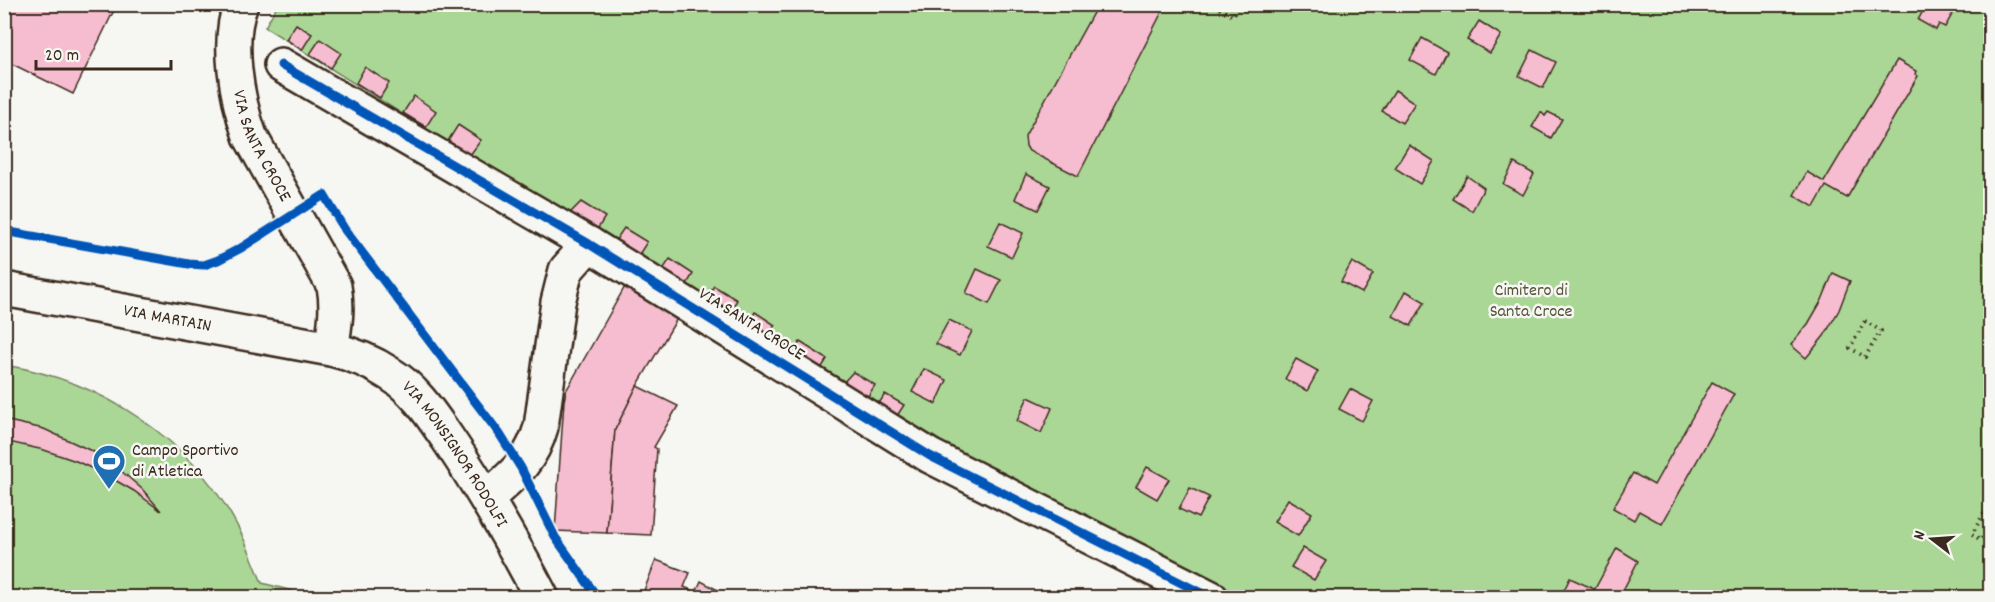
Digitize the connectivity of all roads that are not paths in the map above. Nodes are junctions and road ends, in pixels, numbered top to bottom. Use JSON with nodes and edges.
{"nodes":[{"id":1,"x":241,"y":4,"type":"edge"},
{"id":2,"x":281,"y":65,"type":"dead end"},
{"id":3,"x":589,"y":243,"type":"junction"},
{"id":4,"x":4,"y":289,"type":"edge"},
{"id":5,"x":331,"y":349,"type":"junction"},
{"id":6,"x":487,"y":498,"type":"junction"},
{"id":7,"x":542,"y":597,"type":"edge"},
{"id":8,"x":1211,"y":597,"type":"edge"}],
"edges":[{"from":1,"to":5,"type":"street","name":"VIA SANTA CROCE"},
{"from":2,"to":3,"type":"street","name":"VIA SANTA CROCE"},
{"from":3,"to":6,"type":"street"},
{"from":3,"to":8,"type":"street","name":"VIA SANTA CROCE"},
{"from":4,"to":5,"type":"street","name":"VIA MARTAIN"},
{"from":5,"to":6,"type":"street","name":"VIA MONSIGNOR RODOLFI"},
{"from":6,"to":7,"type":"street","name":"VIA MONSIGNOR RODOLFI"}]}
